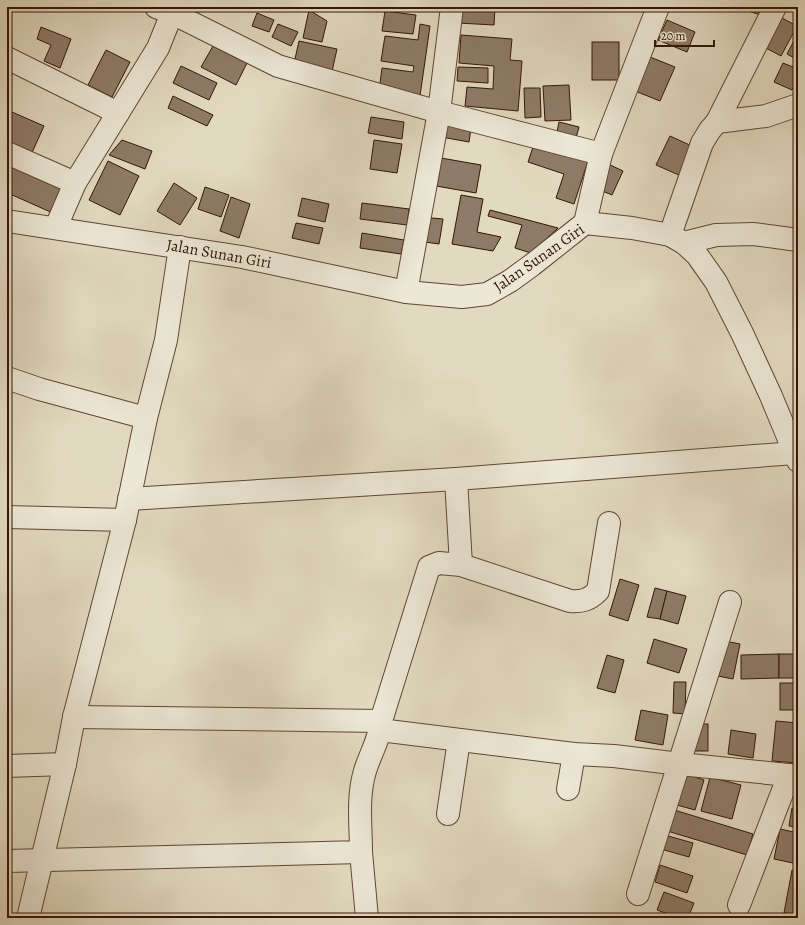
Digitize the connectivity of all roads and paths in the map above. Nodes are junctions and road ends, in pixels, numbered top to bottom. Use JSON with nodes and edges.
{"nodes":[{"id":1,"x":452,"y":7,"type":"edge"},
{"id":2,"x":658,"y":7,"type":"edge"},
{"id":3,"x":775,"y":7,"type":"edge"},
{"id":4,"x":168,"y":9,"type":"edge"},
{"id":5,"x":7,"y":58,"type":"edge"},
{"id":6,"x":798,"y":105,"type":"edge"},
{"id":7,"x":439,"y":112,"type":"junction"},
{"id":8,"x":118,"y":113,"type":"junction"},
{"id":9,"x":717,"y":122,"type":"junction"},
{"id":10,"x":7,"y":153,"type":"edge"},
{"id":11,"x":601,"y":154,"type":"junction"},
{"id":12,"x":75,"y":183,"type":"junction"},
{"id":13,"x":7,"y":220,"type":"edge"},
{"id":14,"x":585,"y":223,"type":"junction"},
{"id":15,"x":56,"y":227,"type":"junction"},
{"id":16,"x":677,"y":238,"type":"junction"},
{"id":17,"x":798,"y":240,"type":"edge"},
{"id":18,"x":180,"y":247,"type":"junction"},
{"id":19,"x":406,"y":292,"type":"junction"},
{"id":20,"x":7,"y":378,"type":"edge"},
{"id":21,"x":146,"y":418,"type":"junction"},
{"id":22,"x":797,"y":457,"type":"edge"},
{"id":23,"x":456,"y":479,"type":"junction"},
{"id":24,"x":129,"y":499,"type":"junction"},
{"id":25,"x":7,"y":517,"type":"edge"},
{"id":26,"x":125,"y":520,"type":"junction"},
{"id":27,"x":610,"y":523,"type":"dead end"},
{"id":28,"x":461,"y":565,"type":"junction"},
{"id":29,"x":730,"y":602,"type":"dead end"},
{"id":30,"x":74,"y":717,"type":"junction"},
{"id":31,"x":381,"y":725,"type":"junction"},
{"id":32,"x":459,"y":740,"type":"junction"},
{"id":33,"x":574,"y":754,"type":"junction"},
{"id":34,"x":65,"y":764,"type":"junction"},
{"id":35,"x":680,"y":764,"type":"junction"},
{"id":36,"x":7,"y":766,"type":"edge"},
{"id":37,"x":794,"y":776,"type":"edge"},
{"id":38,"x":568,"y":789,"type":"dead end"},
{"id":39,"x":448,"y":814,"type":"dead end"},
{"id":40,"x":361,"y":852,"type":"junction"},
{"id":41,"x":42,"y":860,"type":"junction"},
{"id":42,"x":7,"y":861,"type":"edge"},
{"id":43,"x":638,"y":894,"type":"dead end"},
{"id":44,"x":739,"y":905,"type":"dead end"},
{"id":45,"x":28,"y":918,"type":"edge"},
{"id":46,"x":367,"y":918,"type":"edge"}],
"edges":[{"from":1,"to":7,"type":"street"},
{"from":2,"to":11,"type":"street"},
{"from":3,"to":9,"type":"street"},
{"from":4,"to":7,"type":"street"},
{"from":4,"to":8,"type":"street"},
{"from":5,"to":8,"type":"street"},
{"from":6,"to":9,"type":"street"},
{"from":7,"to":11,"type":"street"},
{"from":7,"to":19,"type":"street"},
{"from":8,"to":12,"type":"street"},
{"from":9,"to":16,"type":"street"},
{"from":10,"to":12,"type":"street"},
{"from":11,"to":14,"type":"street"},
{"from":12,"to":15,"type":"street"},
{"from":13,"to":15,"type":"street","name":"Jalan Sunan Giri"},
{"from":14,"to":16,"type":"street","name":"Jalan Sunan Giri"},
{"from":14,"to":19,"type":"street","name":"Jalan Sunan Giri"},
{"from":15,"to":18,"type":"street","name":"Jalan Sunan Giri"},
{"from":16,"to":17,"type":"street"},
{"from":16,"to":22,"type":"street"},
{"from":18,"to":19,"type":"street","name":"Jalan Sunan Giri"},
{"from":18,"to":21,"type":"street"},
{"from":20,"to":21,"type":"street"},
{"from":21,"to":24,"type":"street"},
{"from":22,"to":23,"type":"street"},
{"from":23,"to":24,"type":"street"},
{"from":23,"to":28,"type":"street"},
{"from":24,"to":26,"type":"street"},
{"from":25,"to":26,"type":"street"},
{"from":26,"to":30,"type":"street"},
{"from":27,"to":28,"type":"street"},
{"from":28,"to":31,"type":"street"},
{"from":29,"to":35,"type":"street"},
{"from":30,"to":31,"type":"street"},
{"from":30,"to":34,"type":"street"},
{"from":31,"to":32,"type":"street"},
{"from":31,"to":40,"type":"street"},
{"from":32,"to":33,"type":"street"},
{"from":32,"to":39,"type":"street"},
{"from":33,"to":35,"type":"street"},
{"from":33,"to":38,"type":"street"},
{"from":34,"to":36,"type":"street"},
{"from":34,"to":41,"type":"street"},
{"from":35,"to":37,"type":"street"},
{"from":35,"to":43,"type":"street"},
{"from":37,"to":44,"type":"street"},
{"from":40,"to":41,"type":"street"},
{"from":40,"to":46,"type":"street"},
{"from":41,"to":42,"type":"street"},
{"from":41,"to":45,"type":"street"}]}
